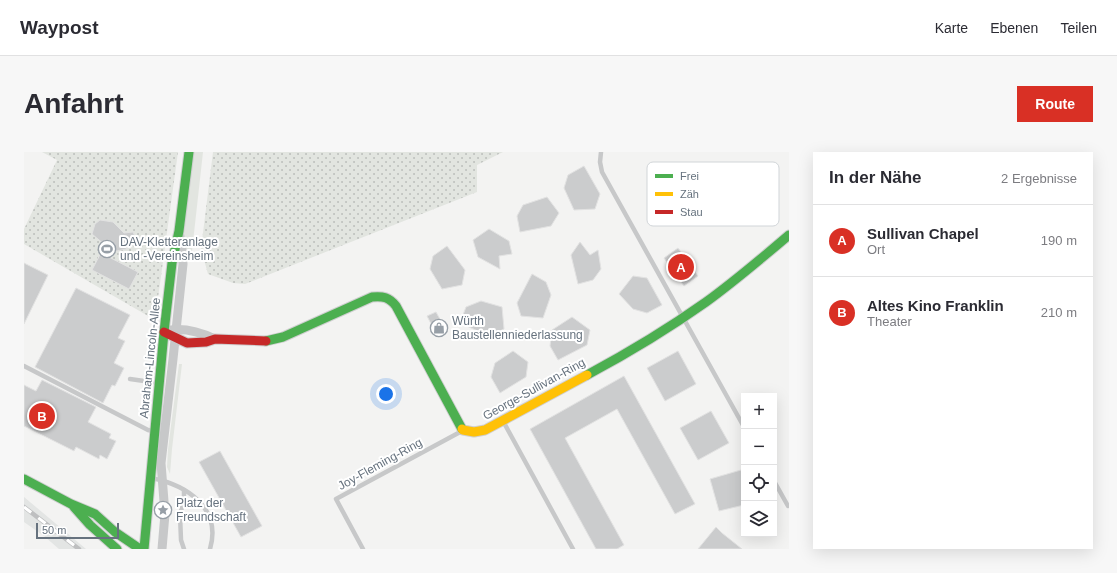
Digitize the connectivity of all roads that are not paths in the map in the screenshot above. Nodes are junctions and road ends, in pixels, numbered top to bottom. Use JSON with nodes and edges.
{"nodes":[{"id":1,"x":189,"y":152,"type":"edge"},
{"id":2,"x":601,"y":152,"type":"edge"},
{"id":3,"x":179,"y":232,"type":"junction"},
{"id":4,"x":789,"y":235,"type":"edge"},
{"id":5,"x":683,"y":317,"type":"junction"},
{"id":6,"x":164,"y":332,"type":"junction"},
{"id":7,"x":175,"y":334,"type":"junction"},
{"id":8,"x":24,"y":366,"type":"edge"},
{"id":9,"x":130,"y":379,"type":"dead end"},
{"id":10,"x":159,"y":383,"type":"junction"},
{"id":11,"x":170,"y":384,"type":"junction"},
{"id":12,"x":502,"y":420,"type":"junction"},
{"id":13,"x":741,"y":422,"type":"edge"},
{"id":14,"x":463,"y":430,"type":"junction"},
{"id":15,"x":155,"y":431,"type":"junction"},
{"id":16,"x":24,"y":478,"type":"edge"},
{"id":17,"x":151,"y":478,"type":"junction"},
{"id":18,"x":162,"y":480,"type":"junction"},
{"id":19,"x":777,"y":486,"type":"edge"},
{"id":20,"x":184,"y":490,"type":"junction"},
{"id":21,"x":71,"y":504,"type":"junction"},
{"id":22,"x":788,"y":506,"type":"dead end"},
{"id":23,"x":117,"y":549,"type":"edge"},
{"id":24,"x":140,"y":549,"type":"edge"},
{"id":25,"x":144,"y":549,"type":"edge"},
{"id":26,"x":162,"y":549,"type":"edge"},
{"id":27,"x":184,"y":549,"type":"edge"},
{"id":28,"x":210,"y":549,"type":"edge"},
{"id":29,"x":363,"y":549,"type":"edge"},
{"id":30,"x":573,"y":549,"type":"edge"}],
"edges":[{"from":1,"to":3,"type":"street","name":"Abraham-Lincoln-Allee"},
{"from":2,"to":5,"type":"lane"},
{"from":3,"to":6,"type":"street","name":"Abraham-Lincoln-Allee"},
{"from":3,"to":7,"type":"street","name":"Abraham-Lincoln-Allee"},
{"from":4,"to":5,"type":"street","name":"George-Sullivan-Ring"},
{"from":5,"to":12,"type":"street","name":"George-Sullivan-Ring"},
{"from":5,"to":13,"type":"lane"},
{"from":6,"to":7,"type":"street"},
{"from":6,"to":10,"type":"street","name":"Abraham-Lincoln-Allee"},
{"from":7,"to":11,"type":"street","name":"Abraham-Lincoln-Allee"},
{"from":7,"to":14,"type":"street"},
{"from":8,"to":15,"type":"lane"},
{"from":9,"to":10,"type":"lane"},
{"from":10,"to":11,"type":"lane"},
{"from":10,"to":15,"type":"street","name":"Abraham-Lincoln-Allee"},
{"from":11,"to":18,"type":"street","name":"Abraham-Lincoln-Allee"},
{"from":12,"to":14,"type":"street","name":"George-Sullivan-Ring"},
{"from":12,"to":30,"type":"lane"},
{"from":14,"to":29,"type":"lane","name":"Joy-Fleming-Ring"},
{"from":15,"to":17,"type":"street","name":"Abraham-Lincoln-Allee"},
{"from":16,"to":21,"type":"street"},
{"from":17,"to":18,"type":"lane"},
{"from":17,"to":25,"type":"street","name":"Abraham-Lincoln-Allee"},
{"from":18,"to":20,"type":"lane"},
{"from":18,"to":26,"type":"street","name":"Abraham-Lincoln-Allee"},
{"from":19,"to":22,"type":"lane"},
{"from":20,"to":27,"type":"lane"},
{"from":20,"to":28,"type":"lane"},
{"from":21,"to":23,"type":"street"},
{"from":21,"to":24,"type":"street"}]}
